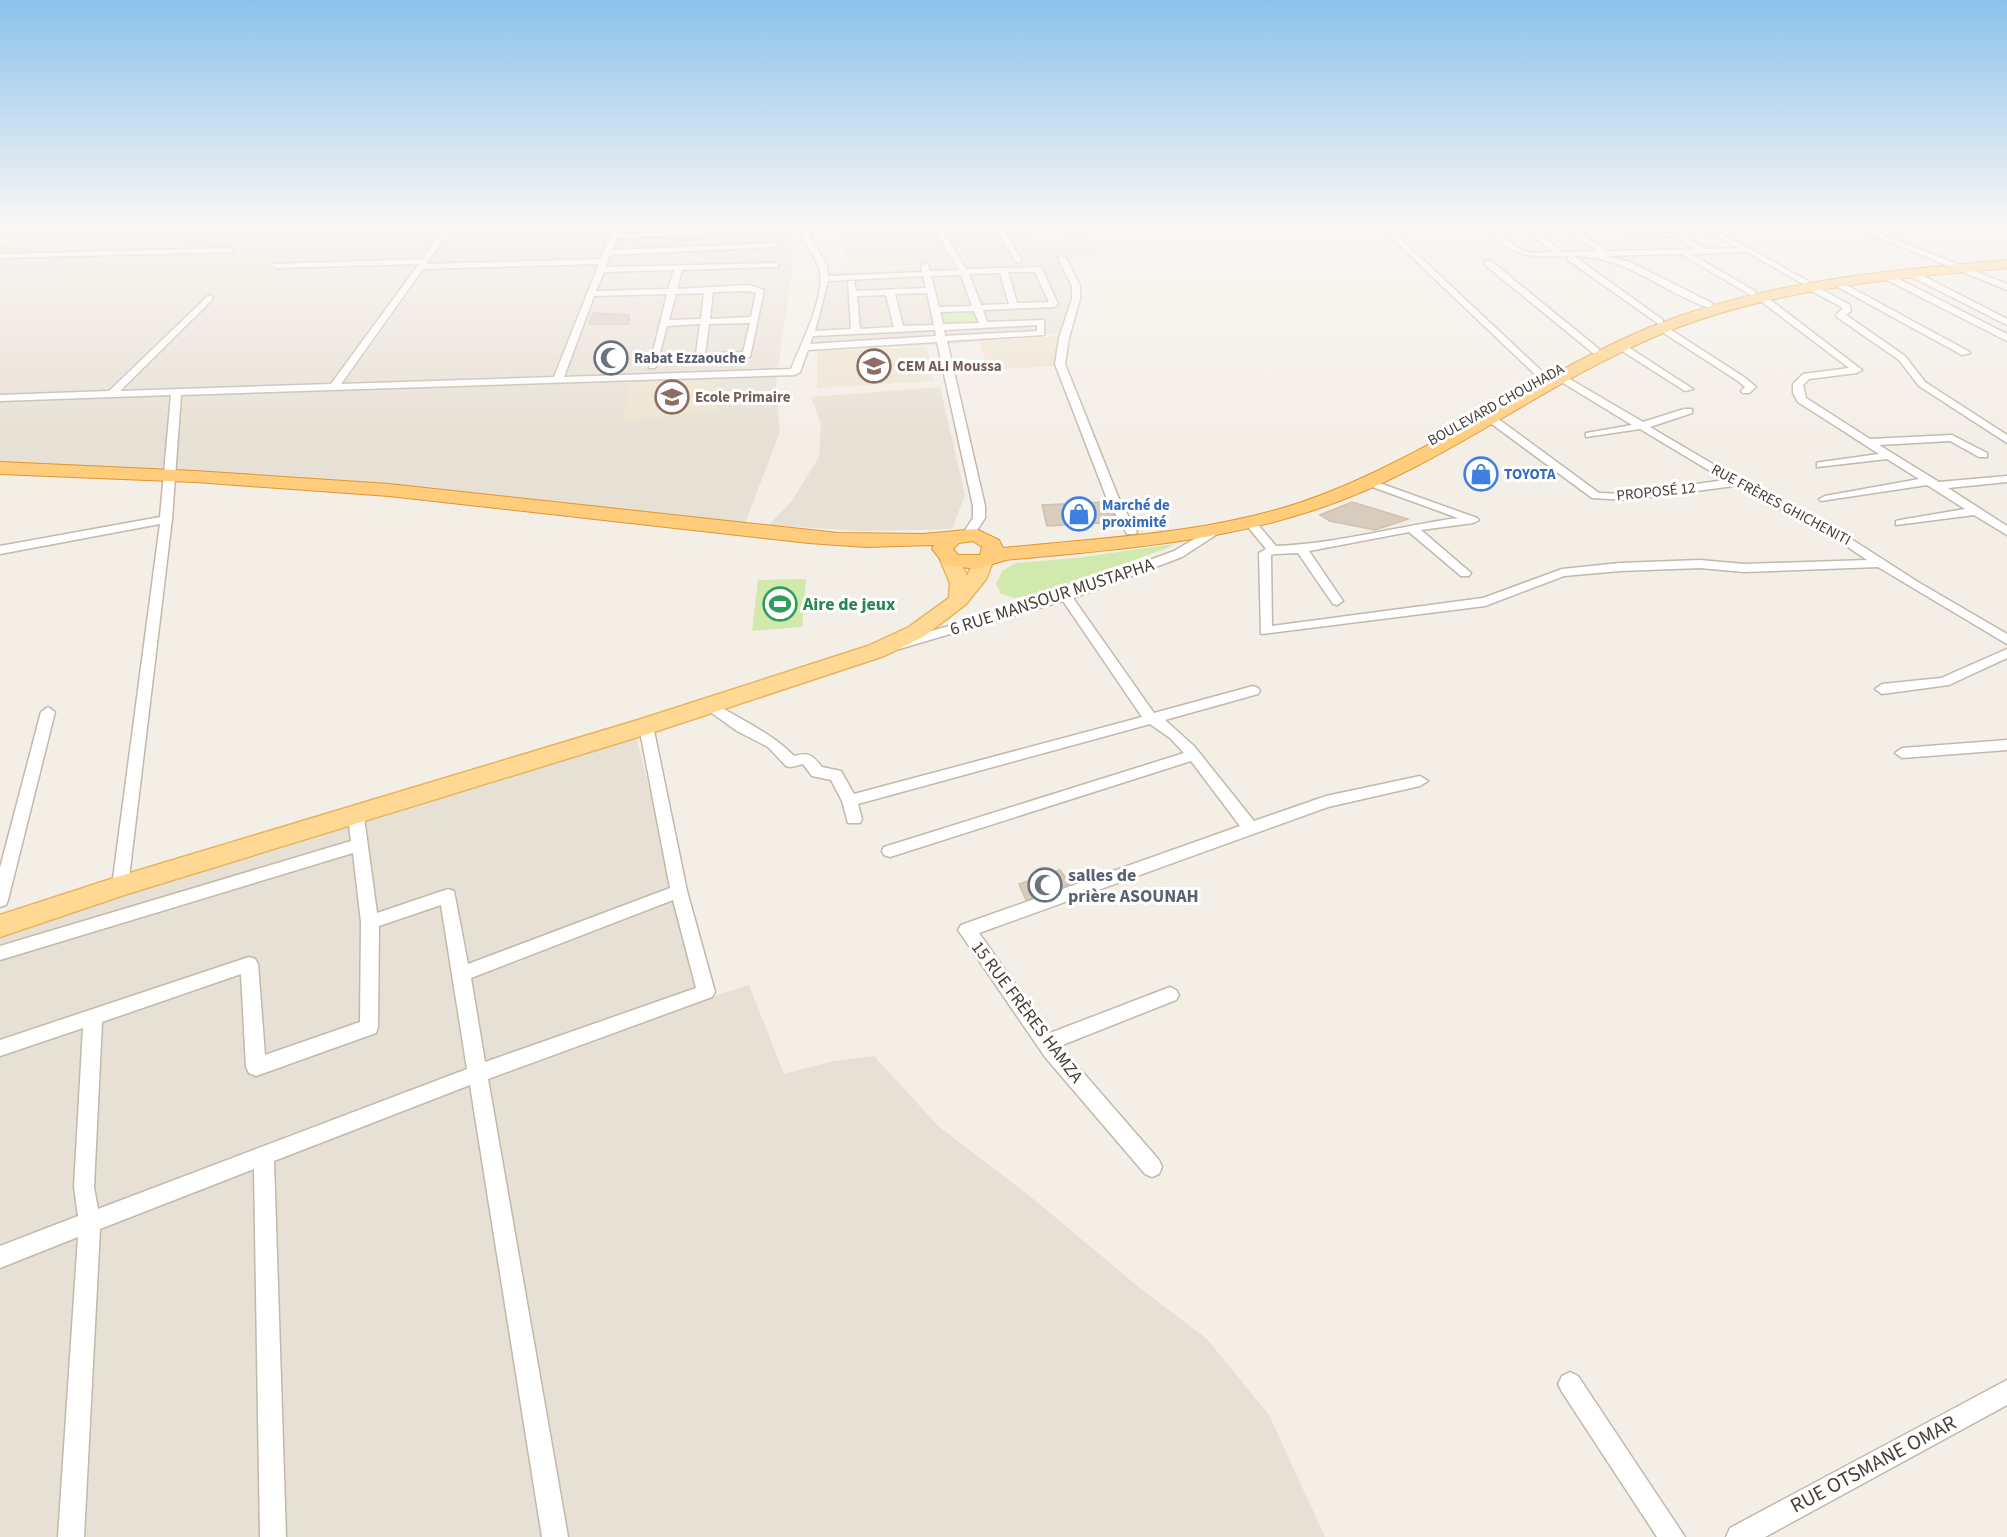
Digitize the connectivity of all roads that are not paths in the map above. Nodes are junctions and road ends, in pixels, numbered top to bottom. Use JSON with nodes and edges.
{"nodes":[{"id":1,"x":209,"y":298,"type":"dead end"},
{"id":2,"x":399,"y":298,"type":"edge"},
{"id":3,"x":590,"y":298,"type":"edge"},
{"id":4,"x":670,"y":298,"type":"edge"},
{"id":5,"x":708,"y":298,"type":"edge"},
{"id":6,"x":760,"y":298,"type":"edge"},
{"id":7,"x":818,"y":298,"type":"edge"},
{"id":8,"x":852,"y":298,"type":"edge"},
{"id":9,"x":891,"y":298,"type":"edge"},
{"id":10,"x":933,"y":298,"type":"edge"},
{"id":11,"x":973,"y":298,"type":"edge"},
{"id":12,"x":1011,"y":298,"type":"edge"},
{"id":13,"x":1051,"y":298,"type":"edge"},
{"id":14,"x":1075,"y":298,"type":"edge"},
{"id":15,"x":1464,"y":298,"type":"edge"},
{"id":16,"x":1531,"y":298,"type":"edge"},
{"id":17,"x":1624,"y":298,"type":"edge"},
{"id":18,"x":1695,"y":298,"type":"edge"},
{"id":19,"x":1743,"y":298,"type":"edge"},
{"id":20,"x":1748,"y":298,"type":"edge"},
{"id":21,"x":1760,"y":298,"type":"edge"},
{"id":22,"x":1832,"y":298,"type":"edge"},
{"id":23,"x":1864,"y":298,"type":"edge"},
{"id":24,"x":1928,"y":298,"type":"edge"},
{"id":25,"x":1959,"y":298,"type":"edge"},
{"id":26,"x":1075,"y":303,"type":"junction"},
{"id":27,"x":1054,"y":304,"type":"junction"},
{"id":28,"x":1709,"y":305,"type":"junction"},
{"id":29,"x":1014,"y":306,"type":"junction"},
{"id":30,"x":976,"y":308,"type":"junction"},
{"id":31,"x":936,"y":310,"type":"junction"},
{"id":32,"x":755,"y":320,"type":"junction"},
{"id":33,"x":706,"y":321,"type":"junction"},
{"id":34,"x":1055,"y":321,"type":"junction"},
{"id":35,"x":2007,"y":322,"type":"edge"},
{"id":36,"x":664,"y":323,"type":"junction"},
{"id":37,"x":984,"y":325,"type":"junction"},
{"id":38,"x":1661,"y":326,"type":"junction"},
{"id":39,"x":940,"y":327,"type":"junction"},
{"id":40,"x":899,"y":329,"type":"junction"},
{"id":41,"x":856,"y":332,"type":"junction"},
{"id":42,"x":808,"y":334,"type":"junction"},
{"id":43,"x":2007,"y":338,"type":"edge"},
{"id":44,"x":942,"y":340,"type":"junction"},
{"id":45,"x":804,"y":347,"type":"junction"},
{"id":46,"x":1622,"y":347,"type":"junction"},
{"id":47,"x":1596,"y":351,"type":"junction"},
{"id":48,"x":1965,"y":353,"type":"dead end"},
{"id":49,"x":700,"y":358,"type":"junction"},
{"id":50,"x":654,"y":359,"type":"junction"},
{"id":51,"x":1552,"y":376,"type":"junction"},
{"id":52,"x":649,"y":378,"type":"junction"},
{"id":53,"x":558,"y":381,"type":"junction"},
{"id":54,"x":335,"y":386,"type":"junction"},
{"id":55,"x":1688,"y":389,"type":"dead end"},
{"id":56,"x":176,"y":391,"type":"junction"},
{"id":57,"x":1746,"y":391,"type":"dead end"},
{"id":58,"x":113,"y":393,"type":"junction"},
{"id":59,"x":0,"y":398,"type":"edge"},
{"id":60,"x":1688,"y":411,"type":"dead end"},
{"id":61,"x":1492,"y":420,"type":"junction"},
{"id":62,"x":1642,"y":426,"type":"junction"},
{"id":63,"x":1590,"y":435,"type":"dead end"},
{"id":64,"x":2007,"y":440,"type":"edge"},
{"id":65,"x":1865,"y":442,"type":"junction"},
{"id":66,"x":1983,"y":455,"type":"dead end"},
{"id":67,"x":1888,"y":456,"type":"junction"},
{"id":68,"x":1821,"y":465,"type":"dead end"},
{"id":69,"x":0,"y":468,"type":"edge"},
{"id":70,"x":0,"y":477,"type":"edge"},
{"id":71,"x":2007,"y":478,"type":"edge"},
{"id":72,"x":168,"y":480,"type":"junction"},
{"id":73,"x":1736,"y":482,"type":"junction"},
{"id":74,"x":1371,"y":483,"type":"junction"},
{"id":75,"x":1933,"y":483,"type":"junction"},
{"id":76,"x":1825,"y":499,"type":"dead end"},
{"id":77,"x":1977,"y":511,"type":"junction"},
{"id":78,"x":166,"y":519,"type":"junction"},
{"id":79,"x":2007,"y":520,"type":"edge"},
{"id":80,"x":1250,"y":522,"type":"junction"},
{"id":81,"x":1993,"y":522,"type":"junction"},
{"id":82,"x":1900,"y":523,"type":"dead end"},
{"id":83,"x":1221,"y":527,"type":"junction"},
{"id":84,"x":1411,"y":528,"type":"junction"},
{"id":85,"x":2007,"y":531,"type":"edge"},
{"id":86,"x":1131,"y":532,"type":"junction"},
{"id":87,"x":968,"y":537,"type":"junction"},
{"id":88,"x":1301,"y":549,"type":"junction"},
{"id":89,"x":0,"y":550,"type":"edge"},
{"id":90,"x":1273,"y":550,"type":"junction"},
{"id":91,"x":948,"y":559,"type":"junction"},
{"id":92,"x":986,"y":559,"type":"junction"},
{"id":93,"x":1882,"y":562,"type":"junction"},
{"id":94,"x":1465,"y":573,"type":"dead end"},
{"id":95,"x":1066,"y":596,"type":"junction"},
{"id":96,"x":959,"y":600,"type":"junction"},
{"id":97,"x":1337,"y":601,"type":"dead end"},
{"id":98,"x":2007,"y":624,"type":"edge"},
{"id":99,"x":1987,"y":628,"type":"junction"},
{"id":100,"x":2007,"y":640,"type":"edge"},
{"id":101,"x":876,"y":651,"type":"junction"},
{"id":102,"x":2007,"y":653,"type":"edge"},
{"id":103,"x":1882,"y":688,"type":"dead end"},
{"id":104,"x":1253,"y":691,"type":"dead end"},
{"id":105,"x":709,"y":706,"type":"junction"},
{"id":106,"x":48,"y":712,"type":"dead end"},
{"id":107,"x":1150,"y":717,"type":"junction"},
{"id":108,"x":646,"y":726,"type":"junction"},
{"id":109,"x":2007,"y":745,"type":"edge"},
{"id":110,"x":1902,"y":753,"type":"dead end"},
{"id":111,"x":1193,"y":755,"type":"junction"},
{"id":112,"x":1420,"y":781,"type":"dead end"},
{"id":113,"x":850,"y":801,"type":"junction"},
{"id":114,"x":356,"y":817,"type":"junction"},
{"id":115,"x":854,"y":819,"type":"dead end"},
{"id":116,"x":1251,"y":828,"type":"junction"},
{"id":117,"x":359,"y":844,"type":"junction"},
{"id":118,"x":890,"y":851,"type":"dead end"},
{"id":119,"x":120,"y":886,"type":"junction"},
{"id":120,"x":679,"y":891,"type":"junction"},
{"id":121,"x":0,"y":900,"type":"edge"},
{"id":122,"x":370,"y":922,"type":"junction"},
{"id":123,"x":0,"y":926,"type":"edge"},
{"id":124,"x":0,"y":954,"type":"edge"},
{"id":125,"x":461,"y":974,"type":"junction"},
{"id":126,"x":1170,"y":994,"type":"dead end"},
{"id":127,"x":93,"y":1017,"type":"junction"},
{"id":128,"x":1046,"y":1043,"type":"junction"},
{"id":129,"x":0,"y":1048,"type":"edge"},
{"id":130,"x":477,"y":1074,"type":"junction"},
{"id":131,"x":264,"y":1156,"type":"junction"},
{"id":132,"x":1152,"y":1167,"type":"dead end"},
{"id":133,"x":90,"y":1222,"type":"junction"},
{"id":134,"x":0,"y":1257,"type":"edge"},
{"id":135,"x":1570,"y":1384,"type":"dead end"},
{"id":136,"x":2007,"y":1392,"type":"edge"},
{"id":137,"x":71,"y":1537,"type":"edge"},
{"id":138,"x":273,"y":1537,"type":"edge"},
{"id":139,"x":555,"y":1537,"type":"edge"},
{"id":140,"x":1672,"y":1537,"type":"edge"},
{"id":141,"x":1739,"y":1537,"type":"edge"}],
"edges":[{"from":1,"to":58,"type":"street"},
{"from":2,"to":54,"type":"street"},
{"from":3,"to":53,"type":"street"},
{"from":4,"to":36,"type":"street"},
{"from":5,"to":33,"type":"street"},
{"from":6,"to":32,"type":"street"},
{"from":7,"to":42,"type":"street"},
{"from":8,"to":41,"type":"street"},
{"from":9,"to":40,"type":"street"},
{"from":10,"to":31,"type":"street"},
{"from":11,"to":30,"type":"street"},
{"from":12,"to":29,"type":"street"},
{"from":13,"to":27,"type":"street"},
{"from":14,"to":26,"type":"street"},
{"from":15,"to":51,"type":"street","name":"RUE FRÈRES GHICHENITI"},
{"from":16,"to":47,"type":"street"},
{"from":17,"to":38,"type":"street"},
{"from":18,"to":28,"type":"street"},
{"from":19,"to":28,"type":"highway","name":"BOULEVARD CHOUHADA"},
{"from":20,"to":38,"type":"highway"},
{"from":21,"to":65,"type":"street"},
{"from":22,"to":64,"type":"street"},
{"from":23,"to":48,"type":"street"},
{"from":24,"to":43,"type":"street"},
{"from":25,"to":35,"type":"street"},
{"from":26,"to":27,"type":"street"},
{"from":26,"to":34,"type":"street"},
{"from":27,"to":29,"type":"street"},
{"from":28,"to":38,"type":"highway","name":"BOULEVARD CHOUHADA"},
{"from":29,"to":30,"type":"street"},
{"from":30,"to":31,"type":"street"},
{"from":30,"to":37,"type":"street"},
{"from":31,"to":39,"type":"street"},
{"from":32,"to":33,"type":"street"},
{"from":32,"to":49,"type":"street"},
{"from":33,"to":36,"type":"street"},
{"from":33,"to":49,"type":"street"},
{"from":34,"to":37,"type":"street"},
{"from":34,"to":44,"type":"street"},
{"from":34,"to":86,"type":"street"},
{"from":36,"to":50,"type":"street"},
{"from":37,"to":39,"type":"street"},
{"from":38,"to":46,"type":"highway"},
{"from":38,"to":47,"type":"highway","name":"BOULEVARD CHOUHADA"},
{"from":38,"to":57,"type":"street"},
{"from":39,"to":40,"type":"street"},
{"from":39,"to":44,"type":"street"},
{"from":40,"to":41,"type":"street"},
{"from":41,"to":42,"type":"street"},
{"from":42,"to":45,"type":"street"},
{"from":44,"to":45,"type":"street"},
{"from":44,"to":87,"type":"street"},
{"from":45,"to":52,"type":"street"},
{"from":46,"to":51,"type":"highway"},
{"from":46,"to":55,"type":"street"},
{"from":47,"to":51,"type":"highway","name":"BOULEVARD CHOUHADA"},
{"from":49,"to":50,"type":"street"},
{"from":50,"to":52,"type":"street"},
{"from":51,"to":61,"type":"highway"},
{"from":51,"to":62,"type":"street","name":"RUE FRÈRES GHICHENITI"},
{"from":51,"to":86,"type":"highway","name":"BOULEVARD CHOUHADA"},
{"from":52,"to":53,"type":"street"},
{"from":53,"to":54,"type":"street"},
{"from":54,"to":56,"type":"street"},
{"from":56,"to":58,"type":"street"},
{"from":56,"to":72,"type":"street"},
{"from":58,"to":59,"type":"street"},
{"from":60,"to":62,"type":"street"},
{"from":61,"to":73,"type":"street","name":"PROPOSÉ 12"},
{"from":61,"to":74,"type":"highway"},
{"from":62,"to":63,"type":"street"},
{"from":62,"to":73,"type":"street","name":"RUE FRÈRES GHICHENITI"},
{"from":65,"to":66,"type":"street"},
{"from":65,"to":67,"type":"street"},
{"from":67,"to":68,"type":"street"},
{"from":67,"to":75,"type":"street"},
{"from":69,"to":72,"type":"highway"},
{"from":70,"to":72,"type":"highway"},
{"from":71,"to":75,"type":"street"},
{"from":72,"to":78,"type":"street"},
{"from":72,"to":87,"type":"highway","name":"BOULEVARD CHOUHADA"},
{"from":72,"to":91,"type":"highway"},
{"from":73,"to":93,"type":"street","name":"RUE FRÈRES GHICHENITI"},
{"from":74,"to":80,"type":"highway"},
{"from":74,"to":84,"type":"street"},
{"from":75,"to":76,"type":"street"},
{"from":75,"to":77,"type":"street"},
{"from":77,"to":81,"type":"street"},
{"from":77,"to":82,"type":"street"},
{"from":78,"to":89,"type":"street"},
{"from":78,"to":119,"type":"street"},
{"from":79,"to":81,"type":"street"},
{"from":80,"to":83,"type":"highway"},
{"from":80,"to":90,"type":"street"},
{"from":81,"to":85,"type":"street"},
{"from":83,"to":92,"type":"highway"},
{"from":83,"to":95,"type":"street","name":"6 RUE MANSOUR MUSTAPHA"},
{"from":84,"to":88,"type":"street"},
{"from":84,"to":94,"type":"street"},
{"from":86,"to":87,"type":"highway","name":"BOULEVARD CHOUHADA"},
{"from":87,"to":91,"type":"highway"},
{"from":87,"to":92,"type":"highway"},
{"from":88,"to":90,"type":"street"},
{"from":88,"to":97,"type":"street"},
{"from":90,"to":93,"type":"street"},
{"from":91,"to":92,"type":"highway"},
{"from":91,"to":96,"type":"main road"},
{"from":92,"to":96,"type":"main road"},
{"from":93,"to":99,"type":"street","name":"RUE FRÈRES GHICHENITI"},
{"from":95,"to":101,"type":"street","name":"6 RUE MANSOUR MUSTAPHA"},
{"from":95,"to":107,"type":"street"},
{"from":96,"to":101,"type":"main road"},
{"from":98,"to":99,"type":"street"},
{"from":99,"to":100,"type":"street","name":"RUE FRÈRES GHICHENITI"},
{"from":101,"to":105,"type":"main road"},
{"from":102,"to":103,"type":"street"},
{"from":104,"to":107,"type":"street"},
{"from":105,"to":108,"type":"main road"},
{"from":105,"to":113,"type":"street"},
{"from":106,"to":121,"type":"street"},
{"from":107,"to":111,"type":"street"},
{"from":107,"to":113,"type":"street"},
{"from":108,"to":114,"type":"main road"},
{"from":108,"to":120,"type":"street"},
{"from":109,"to":110,"type":"street"},
{"from":111,"to":116,"type":"street"},
{"from":111,"to":118,"type":"street"},
{"from":112,"to":116,"type":"street"},
{"from":113,"to":115,"type":"street"},
{"from":114,"to":117,"type":"street"},
{"from":114,"to":119,"type":"main road"},
{"from":116,"to":128,"type":"street","name":"15 RUE FRÈRES HAMZA"},
{"from":117,"to":122,"type":"street"},
{"from":117,"to":124,"type":"street"},
{"from":119,"to":123,"type":"main road"},
{"from":120,"to":125,"type":"street"},
{"from":120,"to":130,"type":"street"},
{"from":122,"to":125,"type":"street"},
{"from":122,"to":127,"type":"street"},
{"from":125,"to":130,"type":"street"},
{"from":126,"to":128,"type":"street"},
{"from":127,"to":129,"type":"street"},
{"from":127,"to":133,"type":"street"},
{"from":128,"to":132,"type":"street","name":"15 RUE FRÈRES HAMZA"},
{"from":130,"to":131,"type":"street"},
{"from":130,"to":139,"type":"street"},
{"from":131,"to":133,"type":"street"},
{"from":131,"to":138,"type":"street"},
{"from":133,"to":134,"type":"street"},
{"from":133,"to":137,"type":"street"},
{"from":135,"to":140,"type":"street"},
{"from":136,"to":141,"type":"street","name":"RUE OTSMANE OMAR"}]}
